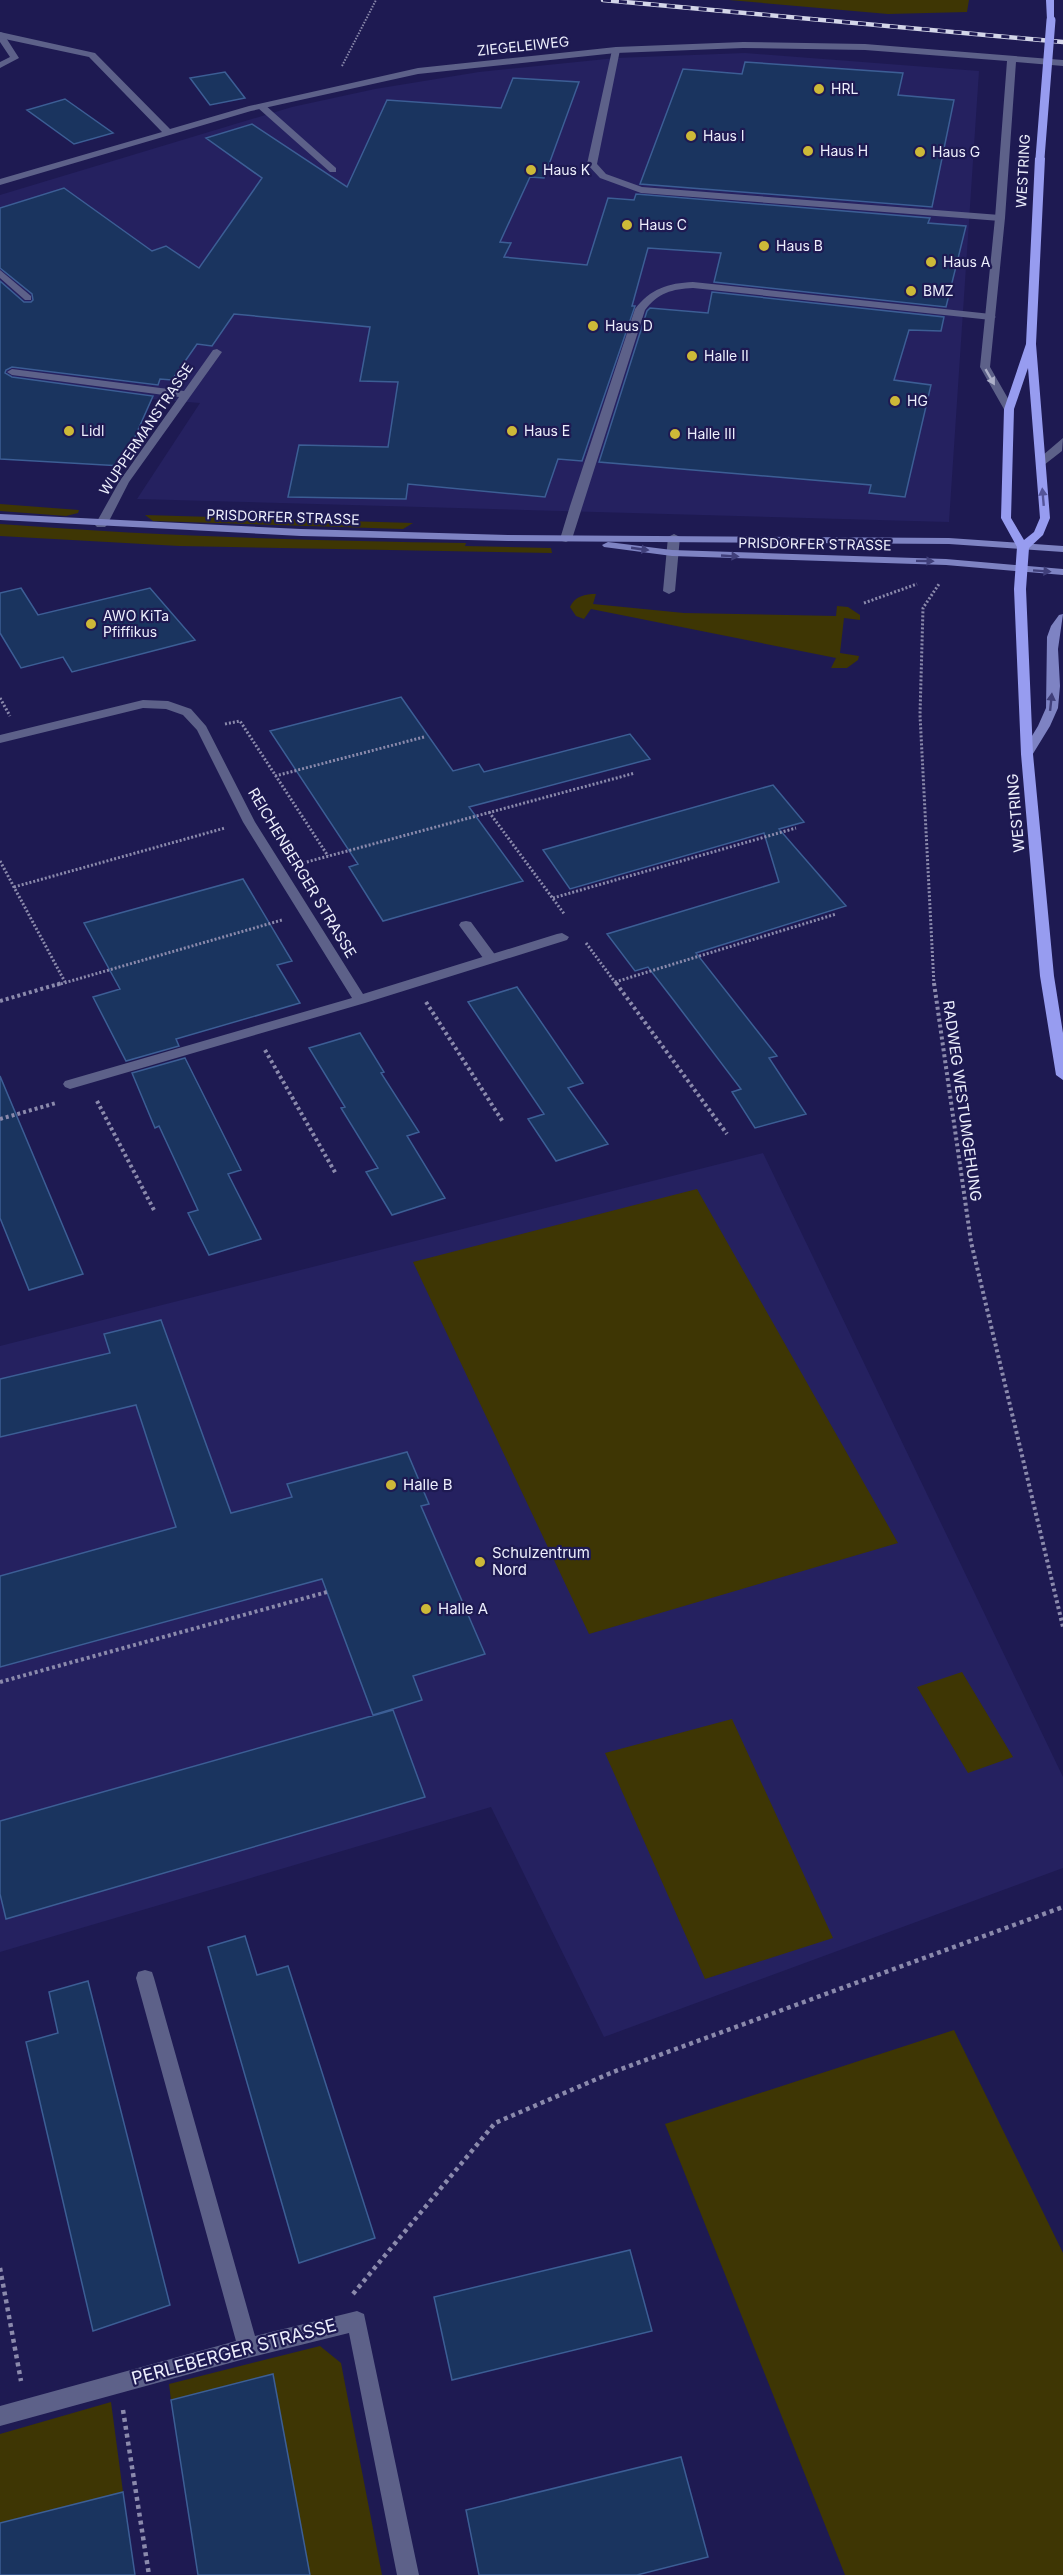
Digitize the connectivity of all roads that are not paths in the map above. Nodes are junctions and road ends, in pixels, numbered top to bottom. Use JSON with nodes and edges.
{"nodes":[{"id":1,"x":1050,"y":0,"type":"edge"},
{"id":2,"x":0,"y":35,"type":"edge"},
{"id":3,"x":616,"y":50,"type":"junction"},
{"id":4,"x":1012,"y":58,"type":"junction"},
{"id":5,"x":1063,"y":63,"type":"edge"},
{"id":6,"x":0,"y":65,"type":"edge"},
{"id":7,"x":261,"y":106,"type":"junction"},
{"id":8,"x":167,"y":132,"type":"junction"},
{"id":9,"x":333,"y":170,"type":"dead end"},
{"id":10,"x":0,"y":182,"type":"edge"},
{"id":11,"x":1000,"y":218,"type":"junction"},
{"id":12,"x":0,"y":273,"type":"edge"},
{"id":13,"x":28,"y":298,"type":"dead end"},
{"id":14,"x":991,"y":317,"type":"junction"},
{"id":15,"x":1031,"y":344,"type":"junction"},
{"id":16,"x":217,"y":352,"type":"dead end"},
{"id":17,"x":12,"y":372,"type":"dead end"},
{"id":18,"x":186,"y":395,"type":"junction"},
{"id":19,"x":1010,"y":409,"type":"junction"},
{"id":20,"x":1063,"y":441,"type":"edge"},
{"id":21,"x":1040,"y":463,"type":"junction"},
{"id":22,"x":0,"y":517,"type":"edge"},
{"id":23,"x":101,"y":525,"type":"junction"},
{"id":24,"x":674,"y":537,"type":"junction"},
{"id":25,"x":566,"y":539,"type":"junction"},
{"id":26,"x":1023,"y":547,"type":"junction"},
{"id":27,"x":1063,"y":549,"type":"edge"},
{"id":28,"x":672,"y":553,"type":"junction"},
{"id":29,"x":1021,"y":569,"type":"junction"},
{"id":30,"x":1063,"y":572,"type":"edge"},
{"id":31,"x":669,"y":591,"type":"dead end"},
{"id":32,"x":1063,"y":617,"type":"edge"},
{"id":33,"x":0,"y":739,"type":"edge"},
{"id":34,"x":1027,"y":754,"type":"junction"},
{"id":35,"x":466,"y":925,"type":"dead end"},
{"id":36,"x":562,"y":937,"type":"dead end"},
{"id":37,"x":491,"y":959,"type":"junction"},
{"id":38,"x":360,"y":1000,"type":"junction"},
{"id":39,"x":1063,"y":1075,"type":"edge"},
{"id":40,"x":70,"y":1084,"type":"road end"},
{"id":41,"x":145,"y":1978,"type":"dead end"},
{"id":42,"x":248,"y":2348,"type":"junction"},
{"id":43,"x":0,"y":2416,"type":"edge"},
{"id":44,"x":408,"y":2575,"type":"edge"}],
"edges":[{"from":1,"to":15,"type":"main road","name":"WESTRING","bridge":true},
{"from":2,"to":6,"type":"street"},
{"from":2,"to":8,"type":"street"},
{"from":3,"to":4,"type":"street","name":"ZIEGELEIWEG"},
{"from":3,"to":7,"type":"street","name":"ZIEGELEIWEG"},
{"from":3,"to":11,"type":"street"},
{"from":4,"to":5,"type":"street","name":"ZIEGELEIWEG"},
{"from":4,"to":11,"type":"street"},
{"from":7,"to":8,"type":"street","name":"ZIEGELEIWEG"},
{"from":7,"to":9,"type":"street"},
{"from":8,"to":10,"type":"street","name":"ZIEGELEIWEG"},
{"from":11,"to":14,"type":"street"},
{"from":12,"to":13,"type":"street"},
{"from":14,"to":19,"type":"street","one_way":true},
{"from":14,"to":25,"type":"street"},
{"from":15,"to":19,"type":"main road","name":"WESTRING"},
{"from":15,"to":21,"type":"main road","name":"WESTRING"},
{"from":16,"to":18,"type":"street","name":"WUPPERMANSTRASSE"},
{"from":17,"to":18,"type":"street"},
{"from":18,"to":23,"type":"street","name":"WUPPERMANSTRASSE"},
{"from":19,"to":26,"type":"main road","name":"WESTRING"},
{"from":20,"to":21,"type":"street"},
{"from":26,"to":21,"type":"main road","name":"WESTRING","one_way":true},
{"from":22,"to":23,"type":"main road","name":"PRISDORFER STRASSE"},
{"from":23,"to":25,"type":"main road","name":"PRISDORFER STRASSE"},
{"from":24,"to":25,"type":"main road","name":"PRISDORFER STRASSE"},
{"from":24,"to":26,"type":"main road","name":"PRISDORFER STRASSE"},
{"from":24,"to":28,"type":"street"},
{"from":25,"to":28,"type":"main road","name":"PRISDORFER STRASSE","one_way":true},
{"from":26,"to":27,"type":"main road","name":"PRISDORFER STRASSE"},
{"from":26,"to":29,"type":"main road","name":"WESTRING"},
{"from":28,"to":29,"type":"main road","name":"PRISDORFER STRASSE","one_way":true},
{"from":28,"to":31,"type":"street"},
{"from":29,"to":30,"type":"main road","name":"PRISDORFER STRASSE","one_way":true},
{"from":29,"to":34,"type":"main road","name":"WESTRING"},
{"from":34,"to":32,"type":"main road","one_way":true},
{"from":33,"to":38,"type":"street","name":"REICHENBERGER STRASSE"},
{"from":34,"to":39,"type":"main road","name":"WESTRING"},
{"from":35,"to":37,"type":"street"},
{"from":36,"to":37,"type":"street"},
{"from":37,"to":38,"type":"street"},
{"from":38,"to":40,"type":"street"},
{"from":41,"to":42,"type":"street"},
{"from":42,"to":43,"type":"street","name":"PERLEBERGER STRASSE"},
{"from":42,"to":44,"type":"street","name":"PERLEBERGER STRASSE"}]}
